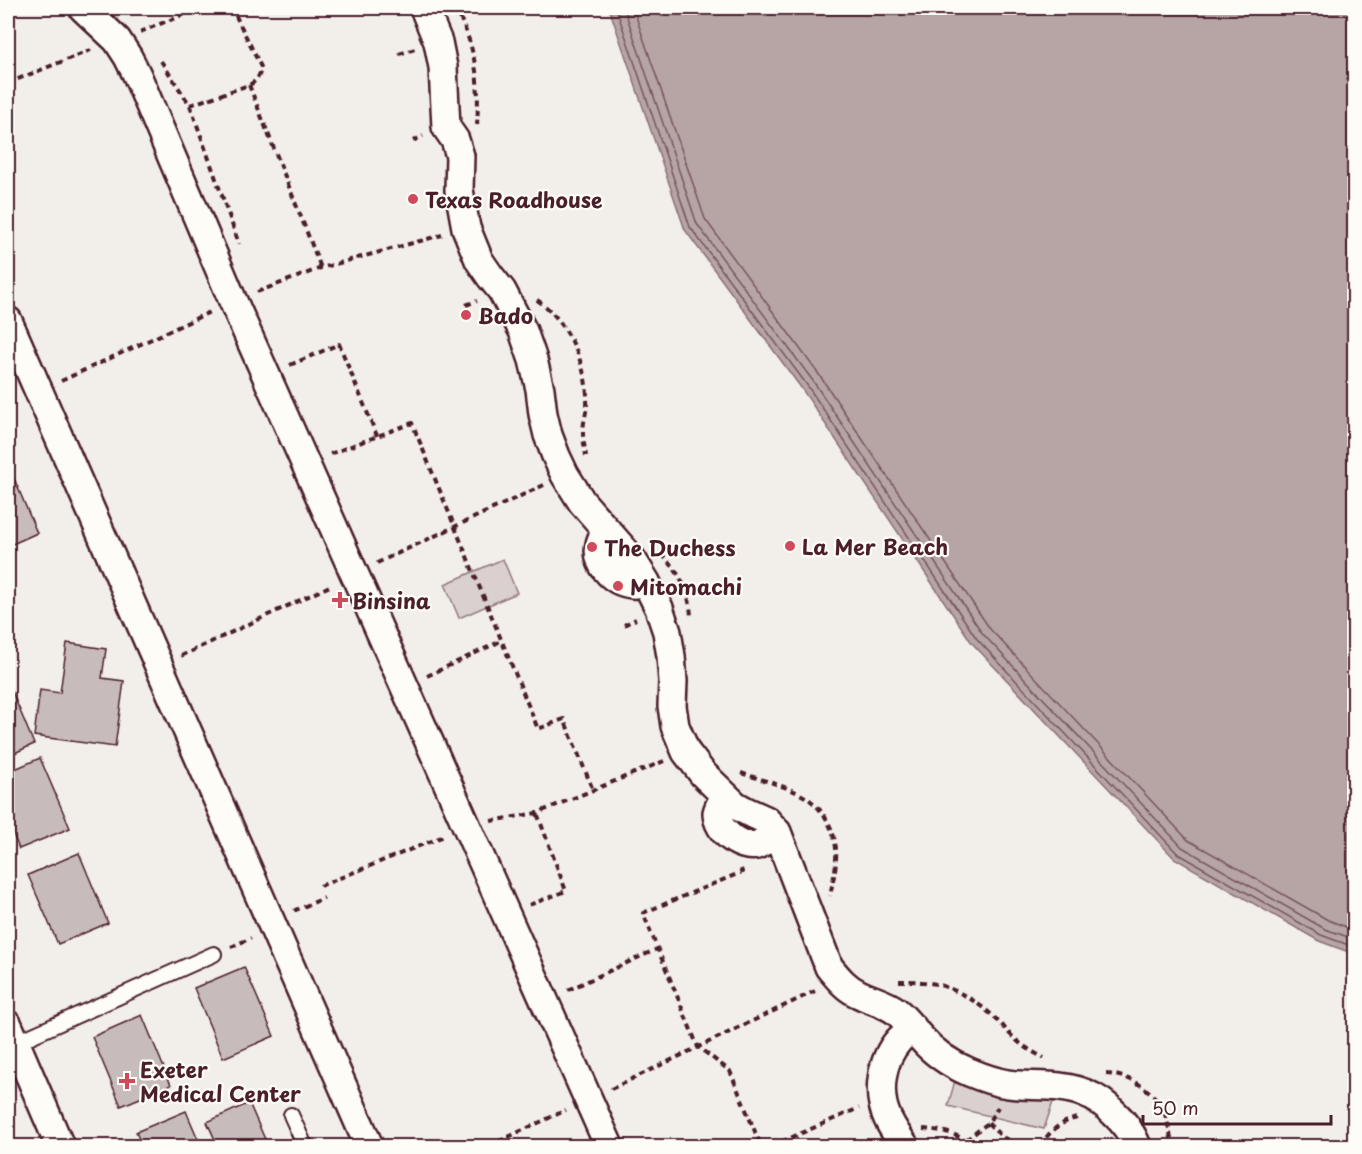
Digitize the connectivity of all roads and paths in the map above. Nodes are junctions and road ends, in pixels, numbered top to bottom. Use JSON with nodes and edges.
{"nodes":[{"id":1,"x":83,"y":8,"type":"edge"},
{"id":2,"x":232,"y":8,"type":"edge"},
{"id":3,"x":424,"y":8,"type":"edge"},
{"id":4,"x":455,"y":8,"type":"edge"},
{"id":5,"x":138,"y":32,"type":"dead end"},
{"id":6,"x":144,"y":40,"type":"dead end"},
{"id":7,"x":156,"y":55,"type":"dead end"},
{"id":8,"x":249,"y":84,"type":"junction"},
{"id":9,"x":190,"y":105,"type":"junction"},
{"id":10,"x":477,"y":132,"type":"dead end"},
{"id":11,"x":241,"y":248,"type":"dead end"},
{"id":12,"x":321,"y":268,"type":"dead end"},
{"id":13,"x":533,"y":297,"type":"dead end"},
{"id":14,"x":8,"y":321,"type":"edge"},
{"id":15,"x":266,"y":375,"type":"junction"},
{"id":16,"x":377,"y":436,"type":"junction"},
{"id":17,"x":306,"y":464,"type":"junction"},
{"id":18,"x":587,"y":464,"type":"dead end"},
{"id":19,"x":655,"y":550,"type":"dead end"},
{"id":20,"x":691,"y":626,"type":"dead end"},
{"id":21,"x":501,"y":641,"type":"junction"},
{"id":22,"x":427,"y":676,"type":"dead end"},
{"id":23,"x":686,"y":752,"type":"junction"},
{"id":24,"x":737,"y":771,"type":"dead end"},
{"id":25,"x":593,"y":790,"type":"junction"},
{"id":26,"x":724,"y":796,"type":"junction"},
{"id":27,"x":537,"y":813,"type":"junction"},
{"id":28,"x":467,"y":826,"type":"junction"},
{"id":29,"x":777,"y":832,"type":"junction"},
{"id":30,"x":727,"y":836,"type":"junction"},
{"id":31,"x":320,"y":886,"type":"dead end"},
{"id":32,"x":828,"y":903,"type":"dead end"},
{"id":33,"x":506,"y":913,"type":"junction"},
{"id":34,"x":260,"y":934,"type":"dead end"},
{"id":35,"x":657,"y":949,"type":"junction"},
{"id":36,"x":214,"y":954,"type":"joint"},
{"id":37,"x":839,"y":980,"type":"junction"},
{"id":38,"x":896,"y":981,"type":"dead end"},
{"id":39,"x":545,"y":1001,"type":"junction"},
{"id":40,"x":913,"y":1028,"type":"junction"},
{"id":41,"x":11,"y":1034,"type":"edge"},
{"id":42,"x":698,"y":1047,"type":"junction"},
{"id":43,"x":1049,"y":1061,"type":"dead end"},
{"id":44,"x":1100,"y":1073,"type":"dead end"},
{"id":45,"x":1007,"y":1084,"type":"junction"},
{"id":46,"x":882,"y":1098,"type":"junction"},
{"id":47,"x":589,"y":1099,"type":"junction"},
{"id":48,"x":291,"y":1115,"type":"dead end"},
{"id":49,"x":1082,"y":1118,"type":"dead end"},
{"id":50,"x":988,"y":1123,"type":"junction"},
{"id":51,"x":901,"y":1140,"type":"edge"},
{"id":52,"x":966,"y":1140,"type":"junction"},
{"id":53,"x":60,"y":1146,"type":"edge"},
{"id":54,"x":305,"y":1146,"type":"edge"},
{"id":55,"x":369,"y":1146,"type":"edge"},
{"id":56,"x":489,"y":1146,"type":"edge"},
{"id":57,"x":609,"y":1146,"type":"edge"},
{"id":58,"x":761,"y":1146,"type":"edge"},
{"id":59,"x":772,"y":1146,"type":"edge"},
{"id":60,"x":971,"y":1146,"type":"edge"},
{"id":61,"x":1021,"y":1146,"type":"edge"},
{"id":62,"x":1040,"y":1146,"type":"edge"},
{"id":63,"x":1137,"y":1146,"type":"edge"},
{"id":64,"x":1174,"y":1146,"type":"edge"}],
"edges":[{"from":1,"to":15,"type":"street"},
{"from":2,"to":8,"type":"path"},
{"from":3,"to":23,"type":"street"},
{"from":4,"to":10,"type":"path"},
{"from":5,"to":6,"type":"path"},
{"from":7,"to":9,"type":"path"},
{"from":8,"to":9,"type":"path"},
{"from":8,"to":12,"type":"path"},
{"from":9,"to":11,"type":"path"},
{"from":13,"to":18,"type":"path"},
{"from":14,"to":55,"type":"street"},
{"from":15,"to":16,"type":"path"},
{"from":15,"to":17,"type":"street"},
{"from":16,"to":17,"type":"path"},
{"from":16,"to":21,"type":"path"},
{"from":17,"to":28,"type":"street"},
{"from":19,"to":20,"type":"path"},
{"from":21,"to":22,"type":"path"},
{"from":21,"to":25,"type":"path"},
{"from":23,"to":25,"type":"path"},
{"from":23,"to":26,"type":"street"},
{"from":24,"to":32,"type":"path"},
{"from":25,"to":27,"type":"path"},
{"from":26,"to":29,"type":"street"},
{"from":26,"to":30,"type":"street"},
{"from":27,"to":28,"type":"path"},
{"from":27,"to":33,"type":"path"},
{"from":28,"to":31,"type":"path"},
{"from":28,"to":33,"type":"street"},
{"from":29,"to":30,"type":"street"},
{"from":29,"to":37,"type":"street"},
{"from":30,"to":35,"type":"path"},
{"from":33,"to":39,"type":"street"},
{"from":34,"to":36,"type":"path"},
{"from":35,"to":39,"type":"path"},
{"from":35,"to":42,"type":"path"},
{"from":36,"to":41,"type":"lane"},
{"from":37,"to":40,"type":"street"},
{"from":37,"to":42,"type":"path"},
{"from":38,"to":43,"type":"path"},
{"from":39,"to":47,"type":"street"},
{"from":40,"to":45,"type":"street"},
{"from":40,"to":46,"type":"street"},
{"from":41,"to":53,"type":"street"},
{"from":42,"to":47,"type":"path"},
{"from":42,"to":58,"type":"path"},
{"from":44,"to":64,"type":"path"},
{"from":45,"to":50,"type":"path"},
{"from":45,"to":63,"type":"street"},
{"from":46,"to":51,"type":"street"},
{"from":46,"to":59,"type":"path"},
{"from":47,"to":56,"type":"path"},
{"from":47,"to":57,"type":"street"},
{"from":48,"to":54,"type":"lane"},
{"from":49,"to":62,"type":"path"},
{"from":50,"to":52,"type":"path"},
{"from":50,"to":61,"type":"path"},
{"from":51,"to":52,"type":"path"},
{"from":52,"to":60,"type":"path"}]}
